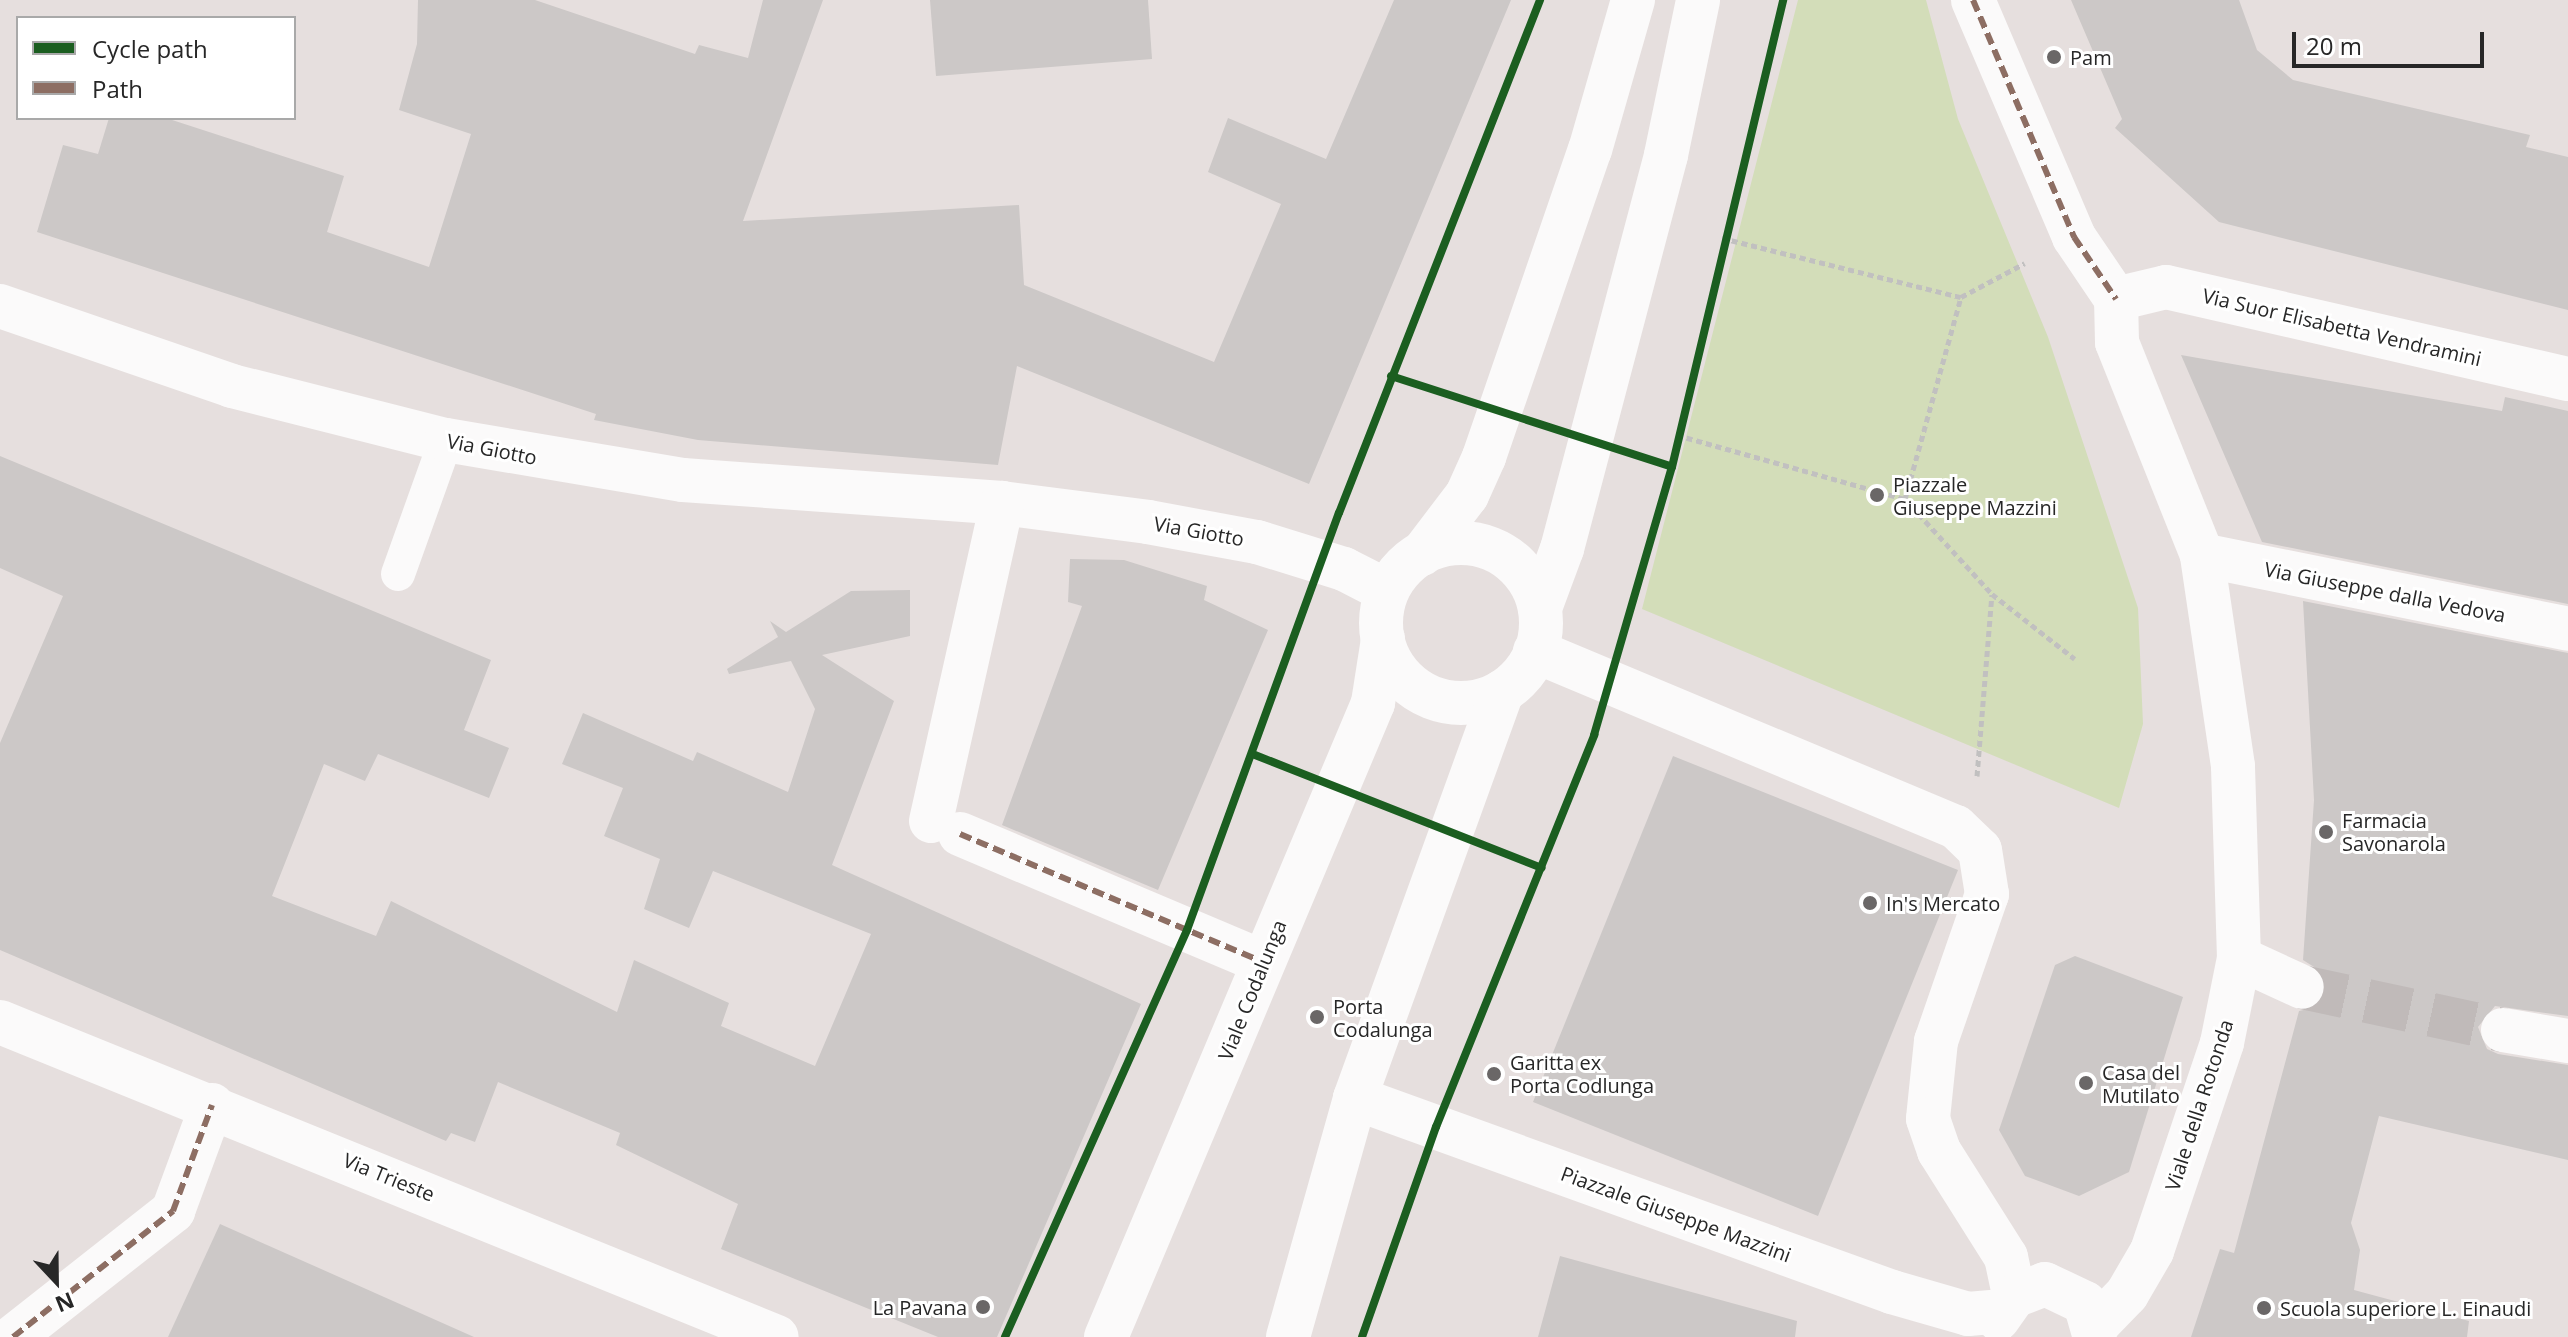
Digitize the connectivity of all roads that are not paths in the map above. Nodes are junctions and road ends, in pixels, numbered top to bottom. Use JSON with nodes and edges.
{"nodes":[{"id":1,"x":1633,"y":0,"type":"edge"},
{"id":2,"x":1698,"y":0,"type":"edge"},
{"id":3,"x":1973,"y":0,"type":"edge"},
{"id":4,"x":2116,"y":299,"type":"junction"},
{"id":5,"x":0,"y":306,"type":"edge"},
{"id":6,"x":2568,"y":379,"type":"edge"},
{"id":7,"x":446,"y":440,"type":"junction"},
{"id":8,"x":1002,"y":503,"type":"junction"},
{"id":9,"x":1422,"y":554,"type":"junction"},
{"id":10,"x":2202,"y":555,"type":"junction"},
{"id":11,"x":398,"y":574,"type":"dead end"},
{"id":12,"x":1387,"y":591,"type":"junction"},
{"id":13,"x":1540,"y":608,"type":"junction"},
{"id":14,"x":2568,"y":629,"type":"edge"},
{"id":15,"x":1383,"y":639,"type":"junction"},
{"id":16,"x":1535,"y":651,"type":"junction"},
{"id":17,"x":1502,"y":692,"type":"junction"},
{"id":18,"x":2239,"y":958,"type":"junction"},
{"id":19,"x":1263,"y":962,"type":"junction"},
{"id":20,"x":2302,"y":987,"type":"tunnel mouth"},
{"id":21,"x":0,"y":1022,"type":"edge"},
{"id":22,"x":2503,"y":1030,"type":"tunnel mouth"},
{"id":23,"x":2568,"y":1041,"type":"edge"},
{"id":24,"x":1355,"y":1098,"type":"junction"},
{"id":25,"x":212,"y":1105,"type":"junction"},
{"id":26,"x":2152,"y":1251,"type":"junction"},
{"id":27,"x":2062,"y":1288,"type":"junction"},
{"id":28,"x":2003,"y":1315,"type":"edge"},
{"id":29,"x":2095,"y":1332,"type":"edge"},
{"id":30,"x":13,"y":1337,"type":"edge"},
{"id":31,"x":777,"y":1337,"type":"edge"},
{"id":32,"x":1106,"y":1337,"type":"edge"},
{"id":33,"x":1288,"y":1337,"type":"edge"}],
"edges":[{"from":1,"to":9,"type":"street"},
{"from":2,"to":13,"type":"street"},
{"from":3,"to":4,"type":"street"},
{"from":4,"to":6,"type":"street","name":"Via Suor Elisabetta Vendramini"},
{"from":4,"to":10,"type":"street"},
{"from":5,"to":7,"type":"street","name":"Via Giotto"},
{"from":7,"to":8,"type":"street","name":"Via Giotto"},
{"from":7,"to":11,"type":"lane"},
{"from":8,"to":12,"type":"street","name":"Via Giotto"},
{"from":8,"to":19,"type":"street"},
{"from":9,"to":12,"type":"street"},
{"from":9,"to":13,"type":"street"},
{"from":10,"to":14,"type":"street","name":"Via Giuseppe dalla Vedova"},
{"from":10,"to":18,"type":"street"},
{"from":12,"to":15,"type":"street"},
{"from":13,"to":16,"type":"street"},
{"from":15,"to":17,"type":"street"},
{"from":15,"to":19,"type":"street","name":"Viale Codalunga"},
{"from":16,"to":17,"type":"street"},
{"from":16,"to":28,"type":"street"},
{"from":17,"to":24,"type":"street"},
{"from":18,"to":20,"type":"street"},
{"from":18,"to":26,"type":"street","name":"Viale della Rotonda"},
{"from":19,"to":32,"type":"street","name":"Viale Codalunga"},
{"from":21,"to":25,"type":"street","name":"Via Trieste"},
{"from":22,"to":23,"type":"street"},
{"from":24,"to":28,"type":"street","name":"Piazzale Giuseppe Mazzini"},
{"from":24,"to":33,"type":"street"},
{"from":25,"to":30,"type":"street"},
{"from":25,"to":31,"type":"street","name":"Via Trieste"},
{"from":26,"to":27,"type":"street"},
{"from":26,"to":29,"type":"street","name":"Viale della Rotonda"},
{"from":27,"to":28,"type":"street"},
{"from":27,"to":29,"type":"street","name":"Viale della Rotonda"}]}
